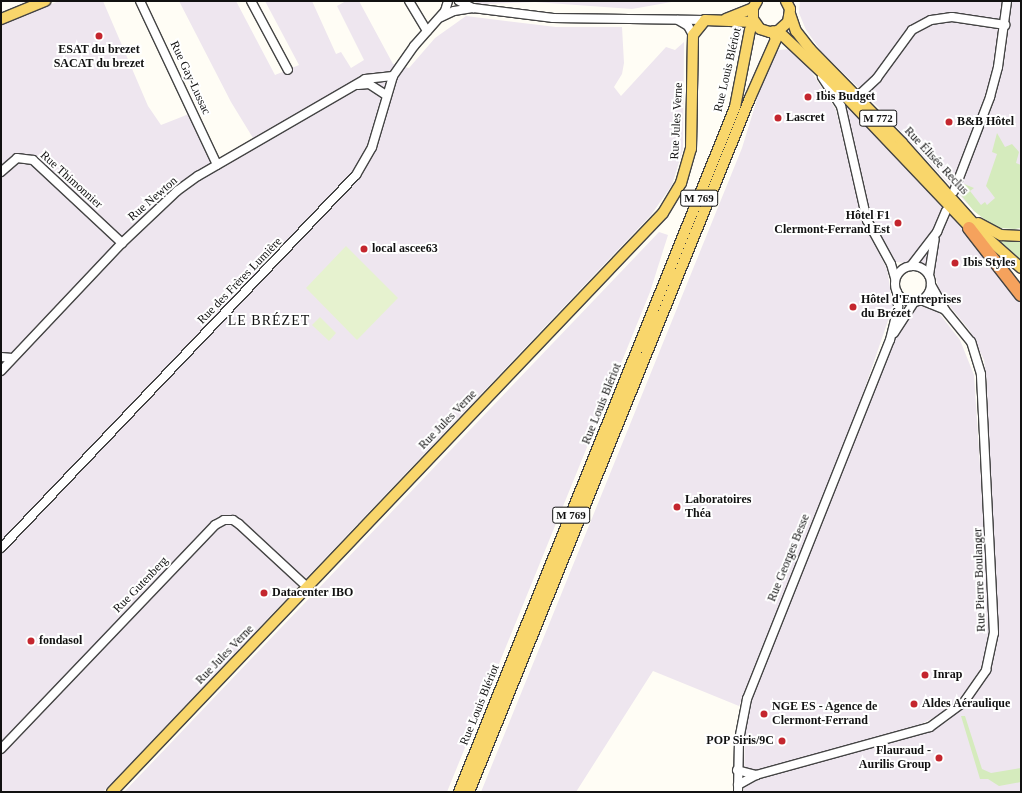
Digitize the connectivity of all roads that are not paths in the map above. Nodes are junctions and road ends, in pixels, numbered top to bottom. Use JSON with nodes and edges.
{"nodes":[{"id":1,"x":45,"y":1,"type":"edge"},
{"id":2,"x":140,"y":1,"type":"edge"},
{"id":3,"x":251,"y":1,"type":"edge"},
{"id":4,"x":409,"y":1,"type":"edge"},
{"id":5,"x":448,"y":1,"type":"edge"},
{"id":6,"x":459,"y":1,"type":"edge"},
{"id":7,"x":1007,"y":1,"type":"edge"},
{"id":8,"x":755,"y":4,"type":"edge"},
{"id":9,"x":790,"y":6,"type":"edge"},
{"id":10,"x":473,"y":8,"type":"junction"},
{"id":11,"x":440,"y":18,"type":"junction"},
{"id":12,"x":1,"y":19,"type":"edge"},
{"id":13,"x":677,"y":20,"type":"junction"},
{"id":14,"x":704,"y":20,"type":"junction"},
{"id":15,"x":724,"y":20,"type":"junction"},
{"id":16,"x":735,"y":22,"type":"junction"},
{"id":17,"x":754,"y":22,"type":"junction"},
{"id":18,"x":1005,"y":25,"type":"junction"},
{"id":19,"x":427,"y":31,"type":"junction"},
{"id":20,"x":776,"y":32,"type":"junction"},
{"id":21,"x":693,"y":35,"type":"junction"},
{"id":22,"x":747,"y":53,"type":"junction"},
{"id":23,"x":803,"y":54,"type":"junction"},
{"id":24,"x":288,"y":70,"type":"dead end"},
{"id":25,"x":393,"y":76,"type":"junction"},
{"id":26,"x":353,"y":86,"type":"junction"},
{"id":27,"x":386,"y":95,"type":"junction"},
{"id":28,"x":858,"y":96,"type":"junction"},
{"id":29,"x":750,"y":98,"type":"junction"},
{"id":30,"x":217,"y":165,"type":"junction"},
{"id":31,"x":1,"y":172,"type":"edge"},
{"id":32,"x":954,"y":191,"type":"dead end"},
{"id":33,"x":946,"y":211,"type":"dead end"},
{"id":34,"x":971,"y":224,"type":"junction"},
{"id":35,"x":937,"y":232,"type":"junction"},
{"id":36,"x":1021,"y":236,"type":"edge"},
{"id":37,"x":122,"y":244,"type":"junction"},
{"id":38,"x":891,"y":264,"type":"junction"},
{"id":39,"x":908,"y":267,"type":"junction"},
{"id":40,"x":1021,"y":268,"type":"edge"},
{"id":41,"x":1021,"y":274,"type":"edge"},
{"id":42,"x":929,"y":275,"type":"junction"},
{"id":43,"x":895,"y":278,"type":"junction"},
{"id":44,"x":931,"y":285,"type":"junction"},
{"id":45,"x":897,"y":292,"type":"junction"},
{"id":46,"x":1021,"y":296,"type":"edge"},
{"id":47,"x":918,"y":301,"type":"junction"},
{"id":48,"x":945,"y":310,"type":"junction"},
{"id":49,"x":890,"y":340,"type":"junction"},
{"id":50,"x":1,"y":357,"type":"edge"},
{"id":51,"x":12,"y":358,"type":"junction"},
{"id":52,"x":1,"y":371,"type":"edge"},
{"id":53,"x":1,"y":548,"type":"edge"},
{"id":54,"x":307,"y":588,"type":"junction"},
{"id":55,"x":1,"y":749,"type":"edge"},
{"id":56,"x":737,"y":770,"type":"junction"},
{"id":57,"x":756,"y":775,"type":"junction"},
{"id":58,"x":738,"y":789,"type":"edge"},
{"id":59,"x":112,"y":792,"type":"edge"},
{"id":60,"x":459,"y":792,"type":"edge"},
{"id":61,"x":469,"y":792,"type":"edge"}],
"edges":[{"from":1,"to":12,"type":"main road"},
{"from":2,"to":30,"type":"street","name":"Rue Gay-Lussac"},
{"from":3,"to":24,"type":"street"},
{"from":4,"to":19,"type":"street"},
{"from":5,"to":11,"type":"street","name":"Rue des Frères Lumière"},
{"from":6,"to":10,"type":"street"},
{"from":7,"to":18,"type":"street"},
{"from":8,"to":15,"type":"main road"},
{"from":8,"to":17,"type":"main road"},
{"from":9,"to":20,"type":"main road"},
{"from":9,"to":28,"type":"main road","name":"Rue Élisée Reclus","number":"M 772"},
{"from":10,"to":11,"type":"street"},
{"from":10,"to":13,"type":"street"},
{"from":11,"to":19,"type":"street","name":"Rue des Frères Lumière"},
{"from":13,"to":14,"type":"street"},
{"from":13,"to":21,"type":"street"},
{"from":14,"to":15,"type":"main road"},
{"from":14,"to":21,"type":"main road"},
{"from":15,"to":16,"type":"main road"},
{"from":16,"to":17,"type":"main road"},
{"from":16,"to":22,"type":"main road"},
{"from":17,"to":20,"type":"main road","name":"Rue Élisée Reclus"},
{"from":17,"to":22,"type":"main road","name":"Rue Louis Blériot","number":"M 769"},
{"from":18,"to":28,"type":"street"},
{"from":18,"to":32,"type":"street"},
{"from":19,"to":25,"type":"street","name":"Rue des Frères Lumière"},
{"from":20,"to":23,"type":"main road","name":"Rue Élisée Reclus","number":"M 772"},
{"from":20,"to":29,"type":"main road","name":"Rue Louis Blériot","number":"M 769"},
{"from":21,"to":54,"type":"main road","name":"Rue Jules Verne"},
{"from":22,"to":60,"type":"main road","name":"Rue Louis Blériot","number":"M 769"},
{"from":23,"to":29,"type":"main road"},
{"from":23,"to":34,"type":"main road","name":"Rue Élisée Reclus","number":"M 772"},
{"from":23,"to":38,"type":"street"},
{"from":25,"to":26,"type":"street","name":"Rue Newton"},
{"from":25,"to":27,"type":"street","name":"Rue des Frères Lumière"},
{"from":26,"to":27,"type":"street"},
{"from":26,"to":30,"type":"street","name":"Rue Newton"},
{"from":27,"to":53,"type":"street","name":"Rue des Frères Lumière"},
{"from":28,"to":34,"type":"main road","name":"Rue Élisée Reclus","number":"M 772"},
{"from":29,"to":61,"type":"main road","name":"Rue Louis Blériot","number":"M 769"},
{"from":30,"to":37,"type":"street","name":"Rue Newton"},
{"from":31,"to":37,"type":"street","name":"Rue Thimonnier"},
{"from":33,"to":35,"type":"street"},
{"from":34,"to":36,"type":"main road"},
{"from":34,"to":40,"type":"main road","name":"Rue Élisée Reclus","number":"M 772"},
{"from":34,"to":41,"type":"main road","name":"Rue Élisée Reclus","number":"M 772"},
{"from":34,"to":46,"type":"highway"},
{"from":35,"to":39,"type":"street"},
{"from":35,"to":42,"type":"street"},
{"from":37,"to":51,"type":"street","name":"Rue Newton"},
{"from":38,"to":39,"type":"street"},
{"from":38,"to":43,"type":"street"},
{"from":39,"to":42,"type":"street"},
{"from":39,"to":43,"type":"street"},
{"from":42,"to":44,"type":"street"},
{"from":43,"to":45,"type":"street"},
{"from":44,"to":47,"type":"street"},
{"from":44,"to":48,"type":"street","name":"Rue Pierre Boulanger"},
{"from":45,"to":47,"type":"street"},
{"from":45,"to":49,"type":"street","name":"Rue Georges Besse"},
{"from":47,"to":48,"type":"street","name":"Rue Pierre Boulanger"},
{"from":47,"to":49,"type":"street","name":"Rue Georges Besse"},
{"from":48,"to":57,"type":"street","name":"Rue Pierre Boulanger"},
{"from":49,"to":56,"type":"street","name":"Rue Georges Besse"},
{"from":50,"to":51,"type":"street"},
{"from":51,"to":52,"type":"street","name":"Rue Newton"},
{"from":54,"to":55,"type":"street","name":"Rue Gutenberg"},
{"from":54,"to":59,"type":"main road","name":"Rue Jules Verne"},
{"from":56,"to":57,"type":"street"},
{"from":56,"to":58,"type":"street","name":"Rue Georges Besse"},
{"from":57,"to":58,"type":"street","name":"Rue Pierre Boulanger"}]}
